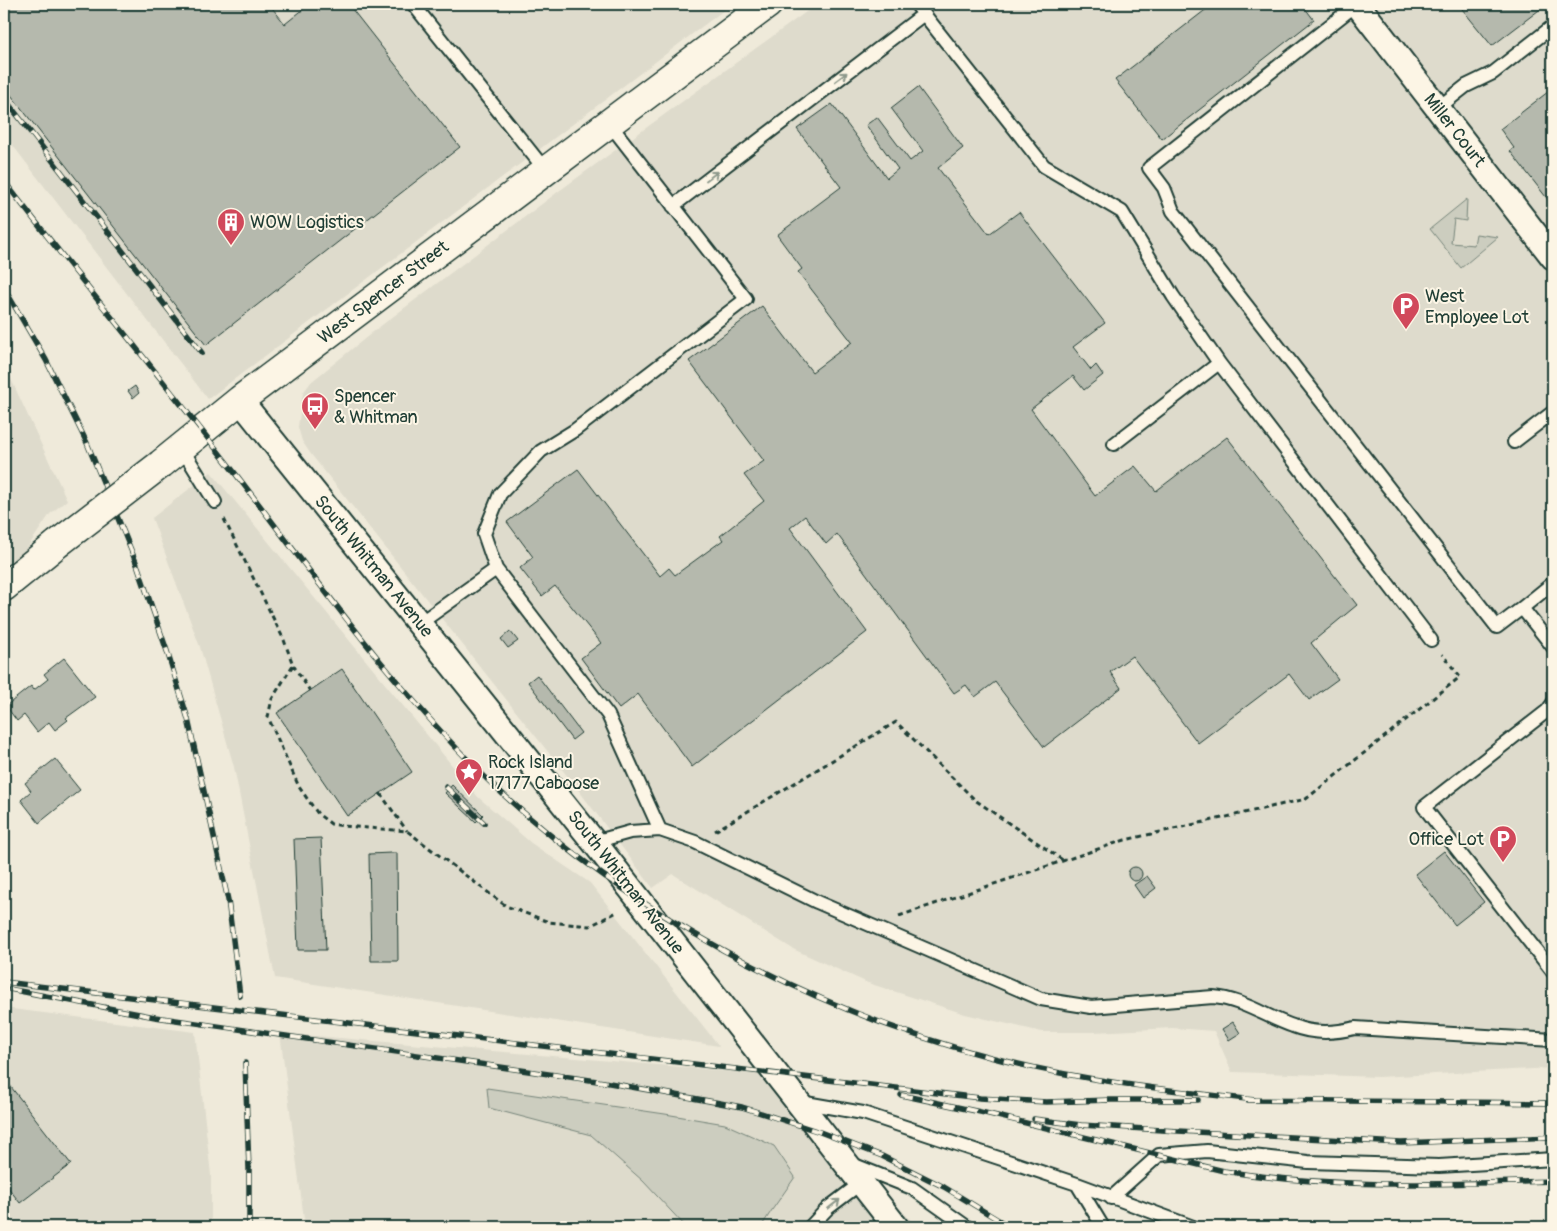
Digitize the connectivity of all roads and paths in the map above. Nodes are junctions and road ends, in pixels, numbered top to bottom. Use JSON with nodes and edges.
{"nodes":[{"id":1,"x":413,"y":4,"type":"edge"},
{"id":2,"x":768,"y":4,"type":"edge"},
{"id":3,"x":1357,"y":4,"type":"edge"},
{"id":4,"x":920,"y":9,"type":"edge"},
{"id":5,"x":1553,"y":26,"type":"edge"},
{"id":6,"x":1438,"y":108,"type":"junction"},
{"id":7,"x":609,"y":123,"type":"junction"},
{"id":8,"x":546,"y":171,"type":"junction"},
{"id":9,"x":673,"y":206,"type":"junction"},
{"id":10,"x":1553,"y":257,"type":"edge"},
{"id":11,"x":1219,"y":363,"type":"junction"},
{"id":12,"x":240,"y":400,"type":"junction"},
{"id":13,"x":1553,"y":412,"type":"edge"},
{"id":14,"x":1514,"y":442,"type":"dead end"},
{"id":15,"x":1114,"y":444,"type":"dead end"},
{"id":16,"x":171,"y":456,"type":"junction"},
{"id":17,"x":215,"y":502,"type":"joint"},
{"id":18,"x":496,"y":569,"type":"junction"},
{"id":19,"x":1553,"y":583,"type":"edge"},
{"id":20,"x":4,"y":588,"type":"edge"},
{"id":21,"x":1522,"y":608,"type":"junction"},
{"id":22,"x":420,"y":623,"type":"junction"},
{"id":23,"x":1431,"y":640,"type":"joint"},
{"id":24,"x":1553,"y":647,"type":"edge"},
{"id":25,"x":293,"y":664,"type":"junction"},
{"id":26,"x":310,"y":691,"type":"dead end"},
{"id":27,"x":1551,"y":711,"type":"edge"},
{"id":28,"x":380,"y":794,"type":"dead end"},
{"id":29,"x":660,"y":830,"type":"junction"},
{"id":30,"x":408,"y":831,"type":"junction"},
{"id":31,"x":594,"y":842,"type":"junction"},
{"id":32,"x":695,"y":842,"type":"junction"},
{"id":33,"x":1064,"y":861,"type":"junction"},
{"id":34,"x":640,"y":899,"type":"junction"},
{"id":35,"x":871,"y":926,"type":"junction"},
{"id":36,"x":1553,"y":972,"type":"edge"},
{"id":37,"x":1553,"y":1040,"type":"edge"},
{"id":38,"x":798,"y":1102,"type":"junction"},
{"id":39,"x":1553,"y":1159,"type":"edge"},
{"id":40,"x":844,"y":1161,"type":"junction"},
{"id":41,"x":861,"y":1183,"type":"junction"},
{"id":42,"x":1077,"y":1184,"type":"junction"},
{"id":43,"x":1111,"y":1198,"type":"junction"},
{"id":44,"x":810,"y":1227,"type":"edge"},
{"id":45,"x":896,"y":1227,"type":"edge"},
{"id":46,"x":967,"y":1227,"type":"edge"},
{"id":47,"x":1103,"y":1227,"type":"edge"},
{"id":48,"x":1193,"y":1227,"type":"edge"}],
"edges":[{"from":1,"to":8,"type":"lane"},
{"from":2,"to":7,"type":"street","name":"West Spencer Street"},
{"from":3,"to":6,"type":"street","name":"Miller Court"},
{"from":3,"to":21,"type":"lane"},
{"from":9,"to":4,"type":"lane","one_way":true},
{"from":4,"to":11,"type":"lane"},
{"from":5,"to":6,"type":"lane"},
{"from":6,"to":10,"type":"street","name":"Miller Court"},
{"from":7,"to":8,"type":"street","name":"West Spencer Street"},
{"from":7,"to":9,"type":"lane"},
{"from":8,"to":12,"type":"street","name":"West Spencer Street"},
{"from":9,"to":18,"type":"lane"},
{"from":11,"to":15,"type":"lane"},
{"from":11,"to":23,"type":"lane"},
{"from":12,"to":16,"type":"street","name":"West Spencer Street"},
{"from":12,"to":22,"type":"street","name":"South Whitman Avenue"},
{"from":13,"to":14,"type":"lane"},
{"from":16,"to":17,"type":"lane"},
{"from":16,"to":20,"type":"street","name":"West Spencer Street","bridge":true},
{"from":17,"to":25,"type":"path"},
{"from":18,"to":22,"type":"lane"},
{"from":18,"to":29,"type":"lane"},
{"from":19,"to":21,"type":"lane"},
{"from":21,"to":24,"type":"lane"},
{"from":22,"to":31,"type":"street","name":"South Whitman Avenue"},
{"from":23,"to":33,"type":"path"},
{"from":25,"to":26,"type":"path"},
{"from":25,"to":30,"type":"path"},
{"from":27,"to":36,"type":"lane"},
{"from":28,"to":30,"type":"path"},
{"from":29,"to":31,"type":"lane"},
{"from":29,"to":32,"type":"lane"},
{"from":30,"to":34,"type":"path"},
{"from":31,"to":34,"type":"street","name":"South Whitman Avenue"},
{"from":32,"to":33,"type":"path"},
{"from":32,"to":35,"type":"lane"},
{"from":33,"to":35,"type":"path"},
{"from":34,"to":38,"type":"street","name":"South Whitman Avenue"},
{"from":35,"to":37,"type":"lane"},
{"from":38,"to":40,"type":"street","name":"South Whitman Avenue"},
{"from":38,"to":42,"type":"lane"},
{"from":39,"to":43,"type":"lane"},
{"from":40,"to":41,"type":"street","name":"South Whitman Avenue"},
{"from":40,"to":46,"type":"lane"},
{"from":44,"to":41,"type":"lane","one_way":true},
{"from":41,"to":45,"type":"street","name":"South Whitman Avenue"},
{"from":42,"to":43,"type":"lane"},
{"from":42,"to":47,"type":"lane"},
{"from":43,"to":48,"type":"lane"}]}
